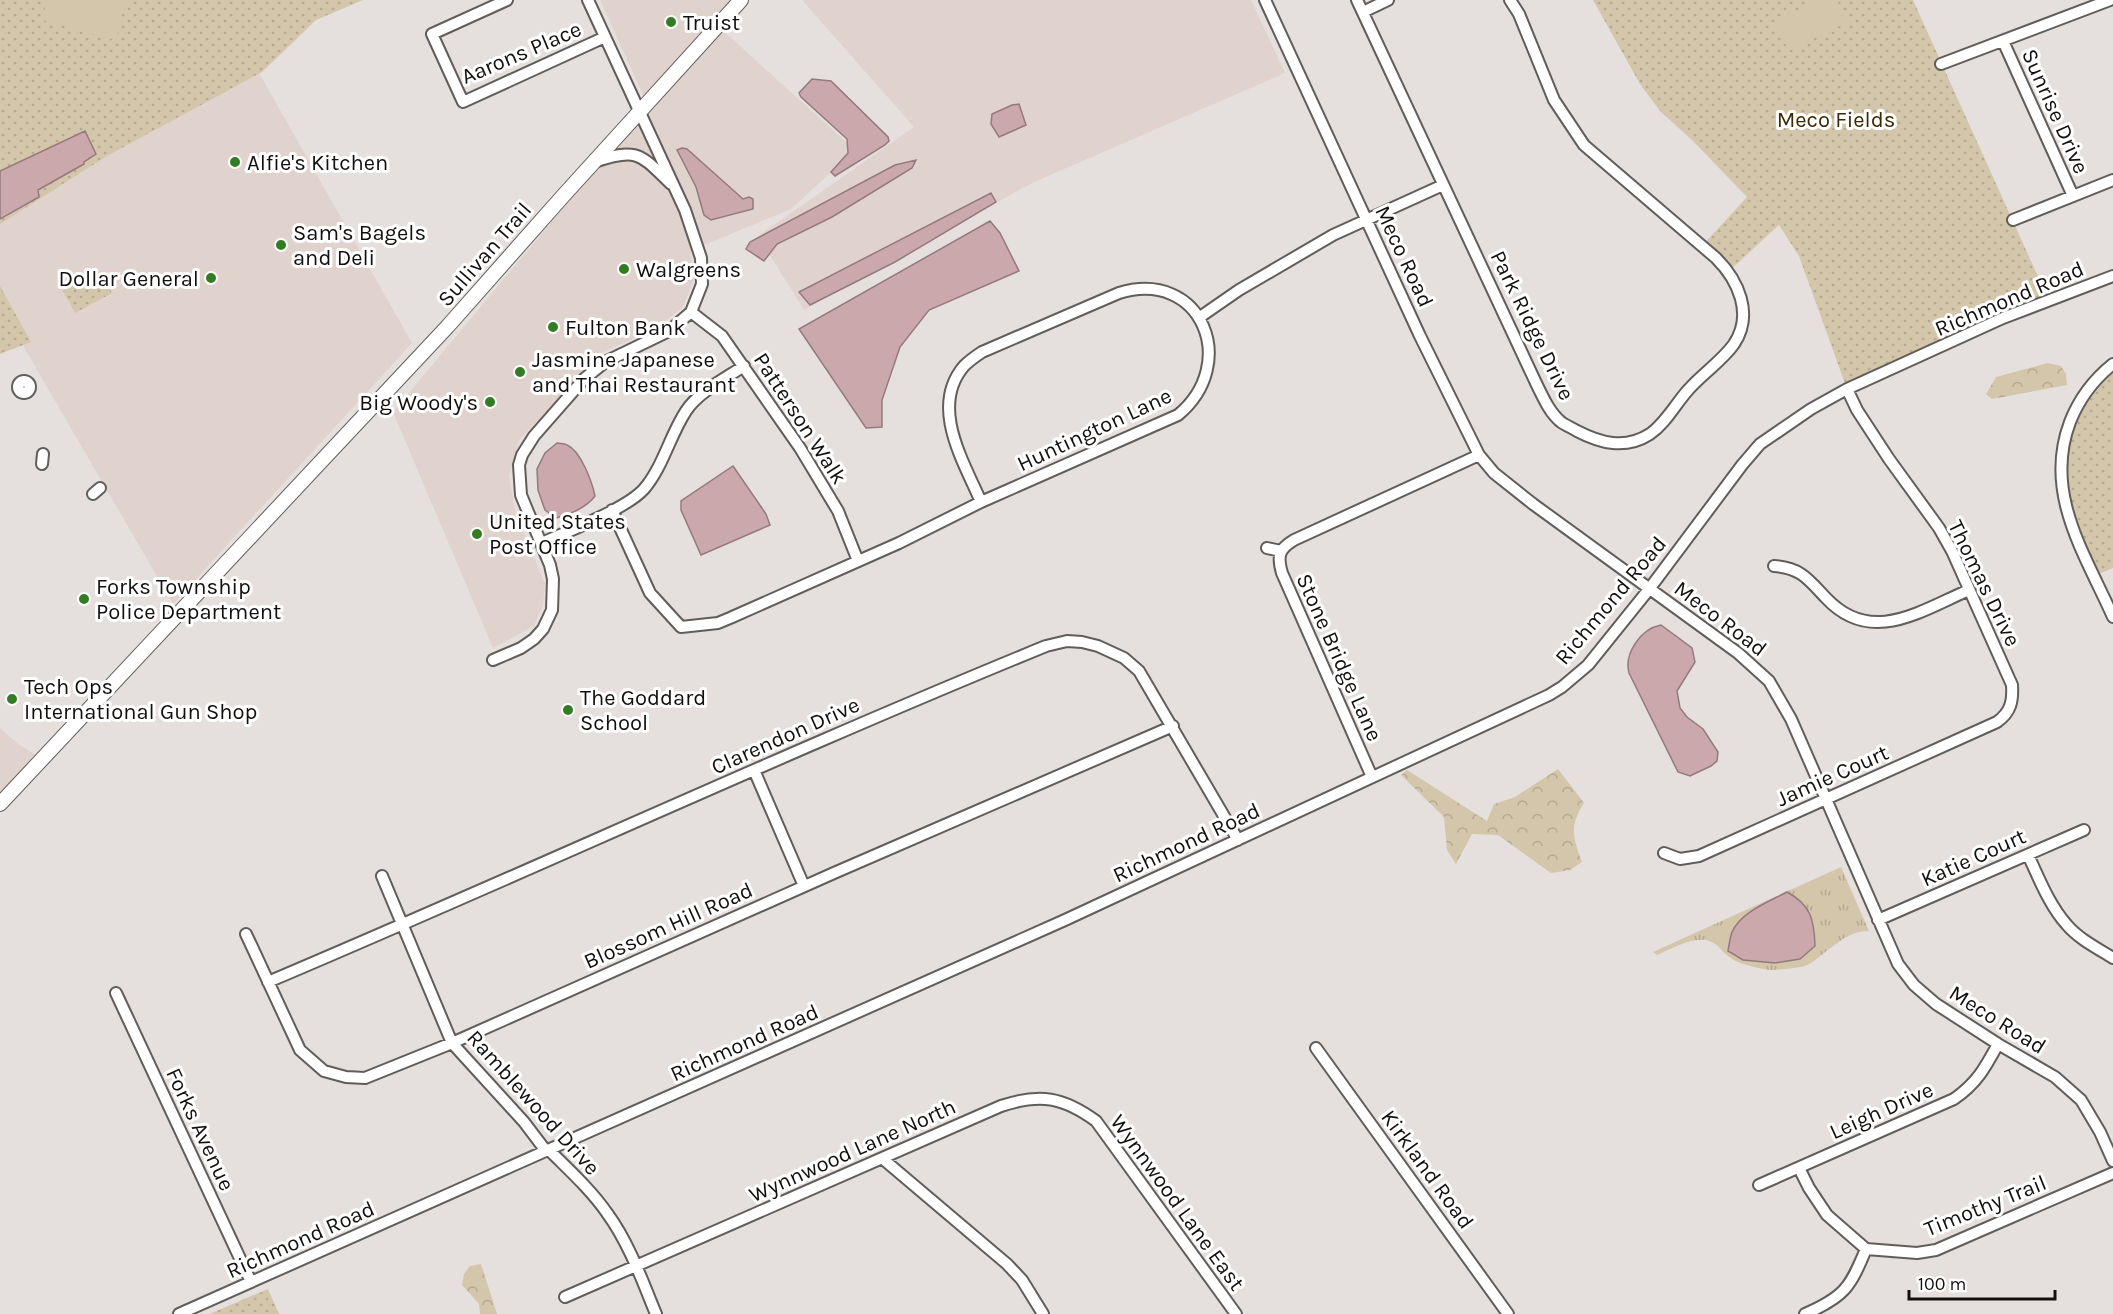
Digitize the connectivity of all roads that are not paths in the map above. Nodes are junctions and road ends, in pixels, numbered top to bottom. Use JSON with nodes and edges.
{"nodes":[{"id":1,"x":507,"y":0,"type":"edge"},
{"id":2,"x":588,"y":0,"type":"edge"},
{"id":3,"x":741,"y":0,"type":"edge"},
{"id":4,"x":1265,"y":0,"type":"edge"},
{"id":5,"x":1357,"y":0,"type":"edge"},
{"id":6,"x":1388,"y":0,"type":"edge"},
{"id":7,"x":1510,"y":0,"type":"edge"},
{"id":8,"x":2110,"y":0,"type":"edge"},
{"id":9,"x":1363,"y":12,"type":"junction"},
{"id":10,"x":605,"y":37,"type":"junction"},
{"id":11,"x":2003,"y":41,"type":"junction"},
{"id":12,"x":1941,"y":64,"type":"dead end"},
{"id":13,"x":639,"y":111,"type":"junction"},
{"id":14,"x":593,"y":162,"type":"junction"},
{"id":15,"x":2113,"y":180,"type":"edge"},
{"id":16,"x":1443,"y":185,"type":"junction"},
{"id":17,"x":676,"y":189,"type":"junction"},
{"id":18,"x":2073,"y":196,"type":"junction"},
{"id":19,"x":1367,"y":220,"type":"junction"},
{"id":20,"x":2013,"y":220,"type":"dead end"},
{"id":21,"x":2113,"y":276,"type":"edge"},
{"id":22,"x":691,"y":312,"type":"junction"},
{"id":23,"x":1200,"y":317,"type":"junction"},
{"id":24,"x":2113,"y":364,"type":"edge"},
{"id":25,"x":744,"y":366,"type":"junction"},
{"id":26,"x":1847,"y":389,"type":"junction"},
{"id":27,"x":1479,"y":455,"type":"junction"},
{"id":28,"x":981,"y":502,"type":"junction"},
{"id":29,"x":612,"y":510,"type":"junction"},
{"id":30,"x":542,"y":543,"type":"junction"},
{"id":31,"x":1267,"y":548,"type":"dead end"},
{"id":32,"x":1281,"y":551,"type":"junction"},
{"id":33,"x":858,"y":561,"type":"junction"},
{"id":34,"x":1774,"y":566,"type":"dead end"},
{"id":35,"x":1650,"y":588,"type":"junction"},
{"id":36,"x":1969,"y":590,"type":"junction"},
{"id":37,"x":2113,"y":617,"type":"edge"},
{"id":38,"x":493,"y":660,"type":"dead end"},
{"id":39,"x":2010,"y":709,"type":"joint"},
{"id":40,"x":1173,"y":726,"type":"junction"},
{"id":41,"x":754,"y":770,"type":"junction"},
{"id":42,"x":1372,"y":777,"type":"junction"},
{"id":43,"x":1826,"y":799,"type":"junction"},
{"id":44,"x":0,"y":804,"type":"edge"},
{"id":45,"x":2084,"y":830,"type":"dead end"},
{"id":46,"x":1238,"y":840,"type":"junction"},
{"id":47,"x":1664,"y":854,"type":"dead end"},
{"id":48,"x":2028,"y":855,"type":"junction"},
{"id":49,"x":382,"y":876,"type":"dead end"},
{"id":50,"x":804,"y":886,"type":"junction"},
{"id":51,"x":1878,"y":920,"type":"junction"},
{"id":52,"x":404,"y":925,"type":"junction"},
{"id":53,"x":246,"y":934,"type":"dead end"},
{"id":54,"x":2113,"y":958,"type":"edge"},
{"id":55,"x":268,"y":982,"type":"junction"},
{"id":56,"x":116,"y":993,"type":"dead end"},
{"id":57,"x":452,"y":1042,"type":"junction"},
{"id":58,"x":1998,"y":1044,"type":"junction"},
{"id":59,"x":1316,"y":1048,"type":"dead end"},
{"id":60,"x":1087,"y":1114,"type":"joint"},
{"id":61,"x":546,"y":1151,"type":"junction"},
{"id":62,"x":883,"y":1159,"type":"junction"},
{"id":63,"x":2113,"y":1161,"type":"edge"},
{"id":64,"x":1799,"y":1168,"type":"junction"},
{"id":65,"x":2113,"y":1173,"type":"edge"},
{"id":66,"x":1759,"y":1185,"type":"dead end"},
{"id":67,"x":1866,"y":1249,"type":"junction"},
{"id":68,"x":636,"y":1266,"type":"junction"},
{"id":69,"x":251,"y":1282,"type":"junction"},
{"id":70,"x":565,"y":1297,"type":"dead end"},
{"id":71,"x":179,"y":1314,"type":"edge"},
{"id":72,"x":656,"y":1314,"type":"edge"},
{"id":73,"x":1042,"y":1314,"type":"edge"},
{"id":74,"x":1236,"y":1314,"type":"edge"},
{"id":75,"x":1508,"y":1314,"type":"edge"},
{"id":76,"x":1805,"y":1314,"type":"edge"}],
"edges":[{"from":1,"to":10,"type":"street","name":"Aarons Place"},
{"from":2,"to":10,"type":"street"},
{"from":3,"to":13,"type":"main road","name":"Sullivan Trail"},
{"from":4,"to":19,"type":"street","name":"Meco Road"},
{"from":5,"to":9,"type":"street","name":"Park Ridge Drive"},
{"from":6,"to":9,"type":"street"},
{"from":7,"to":16,"type":"street","name":"Park Ridge Drive"},
{"from":8,"to":11,"type":"street"},
{"from":9,"to":16,"type":"street","name":"Park Ridge Drive"},
{"from":10,"to":13,"type":"street"},
{"from":11,"to":12,"type":"street"},
{"from":11,"to":18,"type":"street","name":"Sunrise Drive"},
{"from":13,"to":14,"type":"main road","name":"Sullivan Trail"},
{"from":13,"to":17,"type":"street"},
{"from":14,"to":17,"type":"street"},
{"from":14,"to":44,"type":"main road","name":"Sullivan Trail"},
{"from":15,"to":18,"type":"street"},
{"from":16,"to":19,"type":"street"},
{"from":17,"to":22,"type":"street"},
{"from":18,"to":20,"type":"street"},
{"from":19,"to":23,"type":"street"},
{"from":19,"to":27,"type":"street","name":"Meco Road"},
{"from":21,"to":26,"type":"street","name":"Richmond Road"},
{"from":22,"to":25,"type":"street","name":"Patterson Walk"},
{"from":22,"to":30,"type":"street"},
{"from":23,"to":28,"type":"street","name":"Huntington Lane"},
{"from":23,"to":28,"type":"street"},
{"from":24,"to":37,"type":"street"},
{"from":25,"to":29,"type":"street"},
{"from":25,"to":33,"type":"street","name":"Patterson Walk"},
{"from":26,"to":35,"type":"street","name":"Richmond Road"},
{"from":26,"to":36,"type":"street","name":"Thomas Drive"},
{"from":27,"to":32,"type":"street","name":"Stone Bridge Lane"},
{"from":27,"to":35,"type":"street","name":"Meco Road"},
{"from":28,"to":33,"type":"street","name":"Huntington Lane"},
{"from":29,"to":30,"type":"street"},
{"from":29,"to":33,"type":"street","name":"Huntington Lane"},
{"from":30,"to":38,"type":"street"},
{"from":31,"to":32,"type":"street","name":"Stone Bridge Lane"},
{"from":32,"to":42,"type":"street","name":"Stone Bridge Lane"},
{"from":34,"to":36,"type":"street"},
{"from":35,"to":42,"type":"street","name":"Richmond Road"},
{"from":35,"to":43,"type":"street","name":"Meco Road"},
{"from":36,"to":39,"type":"street","name":"Thomas Drive"},
{"from":39,"to":43,"type":"street","name":"Jamie Court"},
{"from":40,"to":41,"type":"street","name":"Clarendon Drive"},
{"from":40,"to":46,"type":"street","name":"Clarendon Drive"},
{"from":40,"to":50,"type":"street","name":"Blossom Hill Road"},
{"from":41,"to":50,"type":"street"},
{"from":41,"to":52,"type":"street","name":"Clarendon Drive"},
{"from":42,"to":46,"type":"street","name":"Richmond Road"},
{"from":43,"to":47,"type":"street","name":"Jamie Court"},
{"from":43,"to":51,"type":"street","name":"Meco Road"},
{"from":45,"to":48,"type":"street","name":"Katie Court"},
{"from":46,"to":61,"type":"street","name":"Richmond Road"},
{"from":48,"to":51,"type":"street","name":"Katie Court"},
{"from":48,"to":54,"type":"street"},
{"from":49,"to":52,"type":"street","name":"Ramblewood Drive"},
{"from":50,"to":57,"type":"street","name":"Blossom Hill Road"},
{"from":51,"to":58,"type":"street","name":"Meco Road"},
{"from":52,"to":55,"type":"street","name":"Clarendon Drive"},
{"from":52,"to":57,"type":"street","name":"Ramblewood Drive"},
{"from":53,"to":55,"type":"street","name":"Blossom Hill Road"},
{"from":55,"to":57,"type":"street","name":"Blossom Hill Road"},
{"from":56,"to":69,"type":"street","name":"Forks Avenue"},
{"from":57,"to":61,"type":"street","name":"Ramblewood Drive"},
{"from":58,"to":63,"type":"street","name":"Meco Road"},
{"from":58,"to":64,"type":"street","name":"Leigh Drive"},
{"from":59,"to":75,"type":"street","name":"Kirkland Road"},
{"from":60,"to":62,"type":"street","name":"Wynnwood Lane North"},
{"from":60,"to":74,"type":"street","name":"Wynnwood Lane East"},
{"from":61,"to":68,"type":"street","name":"Ramblewood Drive"},
{"from":61,"to":69,"type":"street","name":"Richmond Road"},
{"from":62,"to":68,"type":"street","name":"Wynnwood Lane North"},
{"from":62,"to":73,"type":"street"},
{"from":64,"to":66,"type":"street","name":"Leigh Drive"},
{"from":64,"to":67,"type":"street"},
{"from":65,"to":67,"type":"street","name":"Timothy Trail"},
{"from":67,"to":76,"type":"street"},
{"from":68,"to":70,"type":"street","name":"Wynnwood Lane North"},
{"from":68,"to":72,"type":"street","name":"Ramblewood Drive"},
{"from":69,"to":71,"type":"street","name":"Richmond Road"}]}
